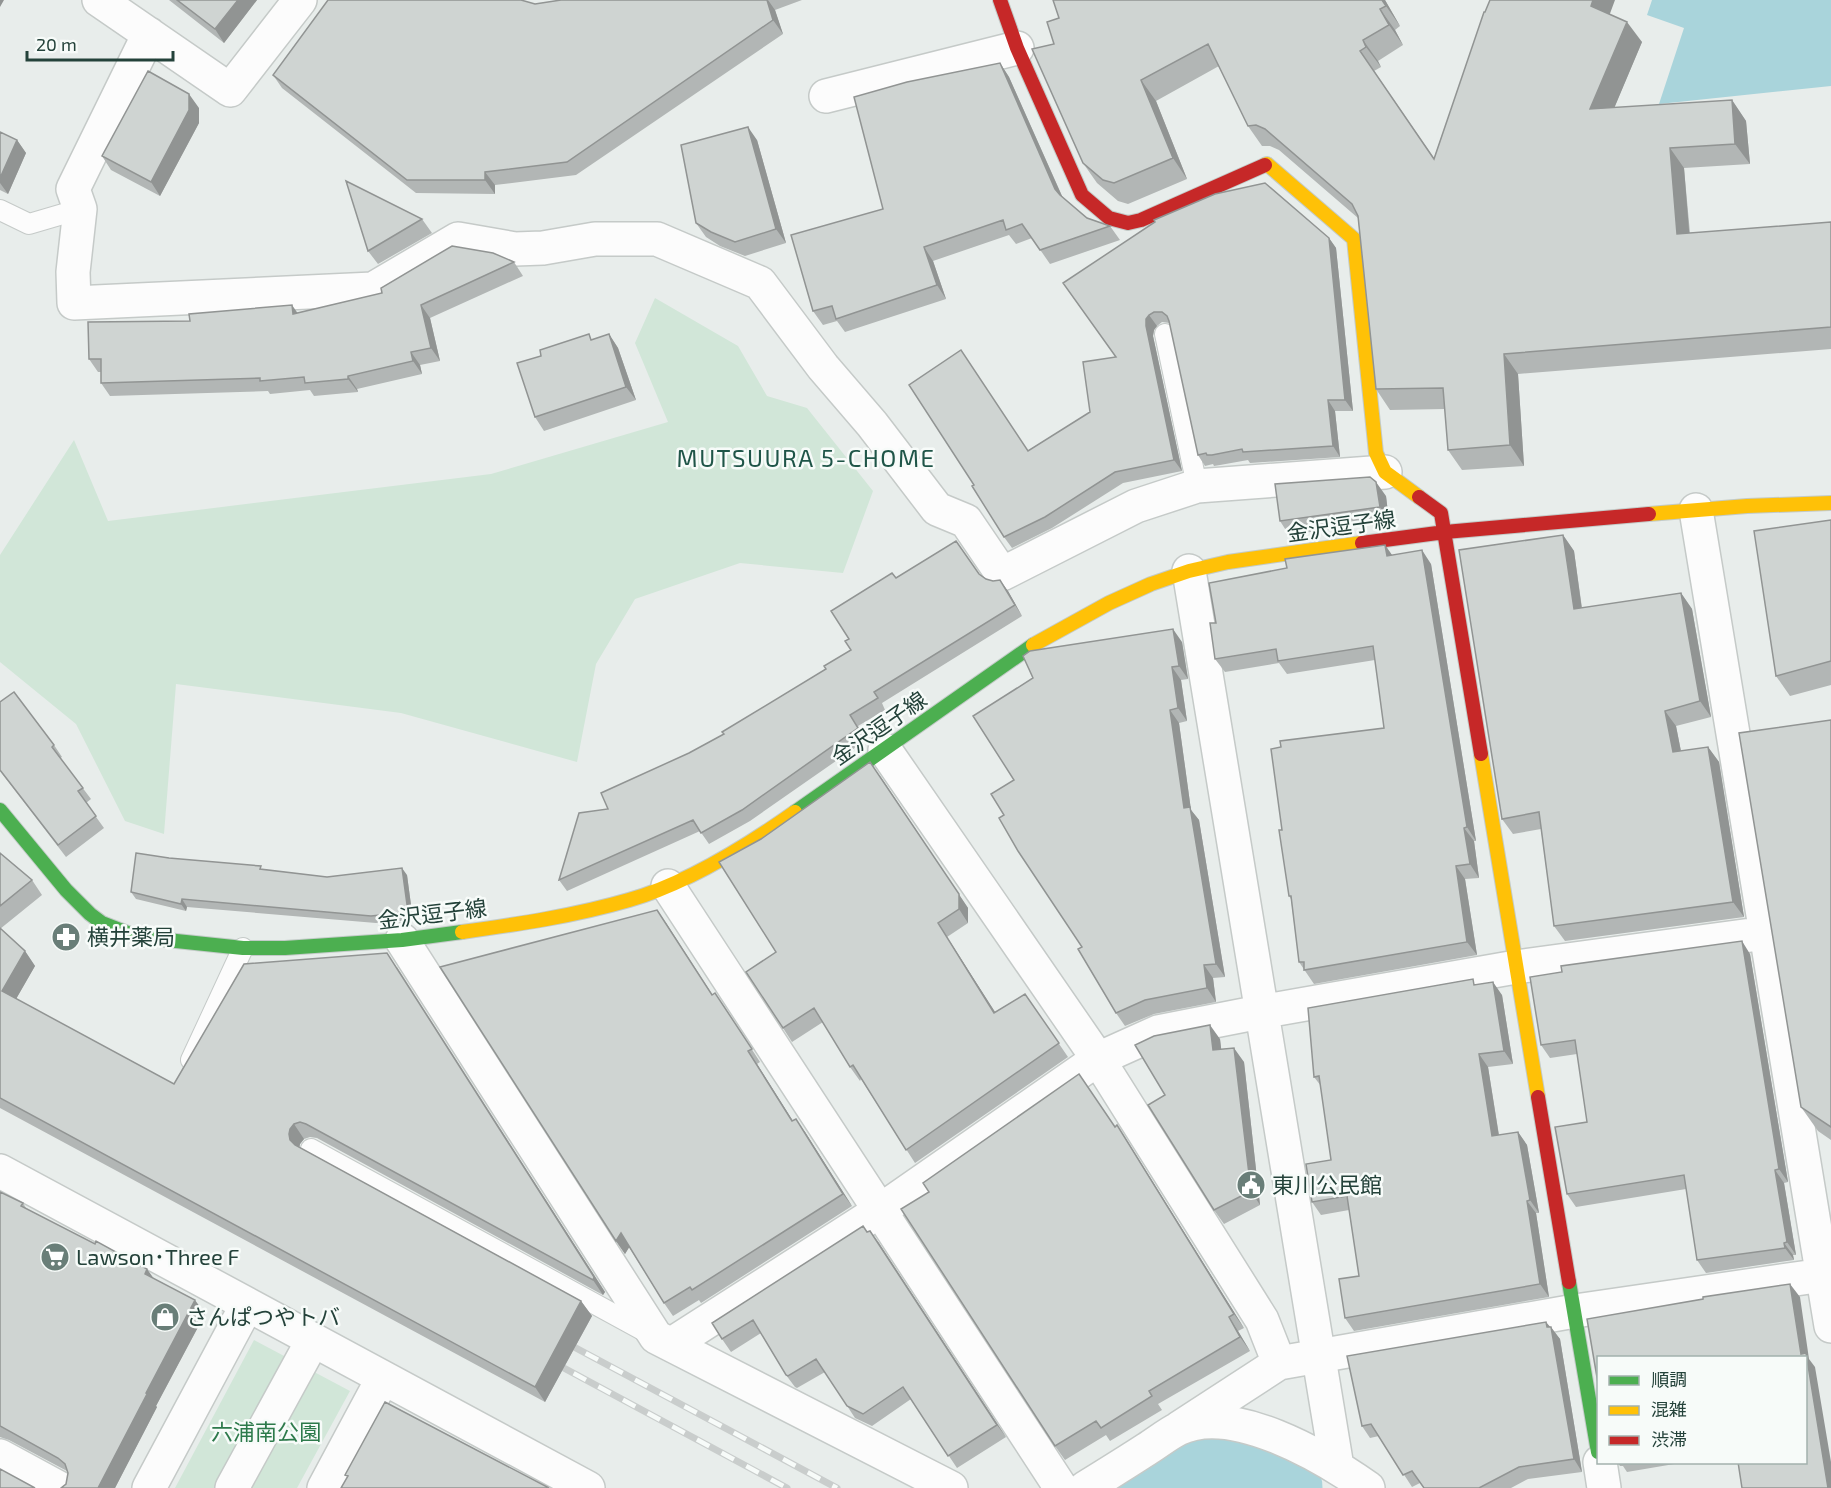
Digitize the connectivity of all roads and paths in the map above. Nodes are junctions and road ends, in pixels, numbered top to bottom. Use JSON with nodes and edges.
{"nodes":[{"id":1,"x":99,"y":0,"type":"edge"},
{"id":2,"x":300,"y":0,"type":"edge"},
{"id":3,"x":1000,"y":0,"type":"edge"},
{"id":4,"x":149,"y":34,"type":"junction"},
{"id":5,"x":1017,"y":48,"type":"junction"},
{"id":6,"x":826,"y":96,"type":"dead end"},
{"id":7,"x":80,"y":209,"type":"junction"},
{"id":8,"x":0,"y":210,"type":"edge"},
{"id":9,"x":1165,"y":334,"type":"edge"},
{"id":10,"x":1384,"y":472,"type":"junction"},
{"id":11,"x":1197,"y":486,"type":"junction"},
{"id":12,"x":1831,"y":503,"type":"edge"},
{"id":13,"x":1696,"y":510,"type":"junction"},
{"id":14,"x":1445,"y":532,"type":"junction"},
{"id":15,"x":1189,"y":571,"type":"junction"},
{"id":16,"x":885,"y":750,"type":"junction"},
{"id":17,"x":0,"y":810,"type":"edge"},
{"id":18,"x":668,"y":885,"type":"junction"},
{"id":19,"x":1766,"y":933,"type":"junction"},
{"id":20,"x":402,"y":940,"type":"junction"},
{"id":21,"x":243,"y":948,"type":"junction"},
{"id":22,"x":1516,"y":968,"type":"junction"},
{"id":23,"x":1260,"y":1012,"type":"junction"},
{"id":24,"x":1098,"y":1059,"type":"junction"},
{"id":25,"x":182,"y":1079,"type":"edge"},
{"id":26,"x":311,"y":1149,"type":"edge"},
{"id":27,"x":0,"y":1172,"type":"edge"},
{"id":28,"x":881,"y":1210,"type":"junction"},
{"id":29,"x":1823,"y":1275,"type":"junction"},
{"id":30,"x":247,"y":1305,"type":"junction"},
{"id":31,"x":1575,"y":1311,"type":"junction"},
{"id":32,"x":1831,"y":1326,"type":"edge"},
{"id":33,"x":313,"y":1340,"type":"junction"},
{"id":34,"x":664,"y":1340,"type":"junction"},
{"id":35,"x":1318,"y":1357,"type":"junction"},
{"id":36,"x":1279,"y":1363,"type":"junction"},
{"id":37,"x":383,"y":1378,"type":"junction"},
{"id":38,"x":1179,"y":1428,"type":"junction"},
{"id":39,"x":1597,"y":1440,"type":"edge"},
{"id":40,"x":0,"y":1456,"type":"edge"},
{"id":41,"x":1600,"y":1464,"type":"edge"},
{"id":42,"x":1337,"y":1467,"type":"junction"},
{"id":43,"x":59,"y":1488,"type":"edge"},
{"id":44,"x":149,"y":1488,"type":"edge"},
{"id":45,"x":232,"y":1488,"type":"edge"},
{"id":46,"x":324,"y":1488,"type":"edge"},
{"id":47,"x":588,"y":1488,"type":"edge"},
{"id":48,"x":951,"y":1488,"type":"edge"},
{"id":49,"x":1061,"y":1488,"type":"edge"},
{"id":50,"x":1085,"y":1488,"type":"edge"},
{"id":51,"x":1368,"y":1488,"type":"edge"},
{"id":52,"x":1604,"y":1488,"type":"edge"}],
"edges":[{"from":1,"to":4,"type":"street"},
{"from":2,"to":4,"type":"street"},
{"from":3,"to":5,"type":"main road"},
{"from":4,"to":7,"type":"street"},
{"from":5,"to":6,"type":"street"},
{"from":5,"to":10,"type":"main road"},
{"from":7,"to":8,"type":"lane"},
{"from":7,"to":11,"type":"street"},
{"from":9,"to":11,"type":"lane"},
{"from":10,"to":11,"type":"street"},
{"from":10,"to":14,"type":"main road"},
{"from":12,"to":13,"type":"main road","name":"金沢逗子線"},
{"from":13,"to":14,"type":"main road","name":"金沢逗子線"},
{"from":13,"to":19,"type":"street"},
{"from":14,"to":15,"type":"main road","name":"金沢逗子線"},
{"from":14,"to":22,"type":"main road"},
{"from":15,"to":16,"type":"main road","name":"金沢逗子線"},
{"from":15,"to":23,"type":"street"},
{"from":16,"to":18,"type":"main road","name":"金沢逗子線"},
{"from":16,"to":24,"type":"street"},
{"from":17,"to":21,"type":"main road","name":"金沢逗子線"},
{"from":18,"to":20,"type":"main road","name":"金沢逗子線"},
{"from":18,"to":28,"type":"street"},
{"from":19,"to":22,"type":"street"},
{"from":19,"to":29,"type":"street"},
{"from":20,"to":21,"type":"main road","name":"金沢逗子線"},
{"from":20,"to":34,"type":"street"},
{"from":21,"to":25,"type":"lane"},
{"from":22,"to":23,"type":"street"},
{"from":22,"to":31,"type":"main road"},
{"from":23,"to":24,"type":"street"},
{"from":23,"to":35,"type":"street"},
{"from":24,"to":28,"type":"street"},
{"from":24,"to":36,"type":"street"},
{"from":26,"to":34,"type":"lane"},
{"from":27,"to":30,"type":"street"},
{"from":28,"to":34,"type":"street"},
{"from":28,"to":49,"type":"street"},
{"from":29,"to":31,"type":"street"},
{"from":29,"to":32,"type":"street"},
{"from":30,"to":33,"type":"street"},
{"from":30,"to":44,"type":"street"},
{"from":31,"to":35,"type":"street"},
{"from":31,"to":39,"type":"main road"},
{"from":33,"to":37,"type":"street"},
{"from":33,"to":45,"type":"street"},
{"from":34,"to":48,"type":"street"},
{"from":35,"to":36,"type":"street"},
{"from":35,"to":42,"type":"street"},
{"from":36,"to":38,"type":"street"},
{"from":37,"to":46,"type":"street"},
{"from":37,"to":47,"type":"street"},
{"from":38,"to":42,"type":"street"},
{"from":38,"to":50,"type":"street"},
{"from":40,"to":43,"type":"street"},
{"from":41,"to":52,"type":"street"},
{"from":42,"to":51,"type":"street"}]}
